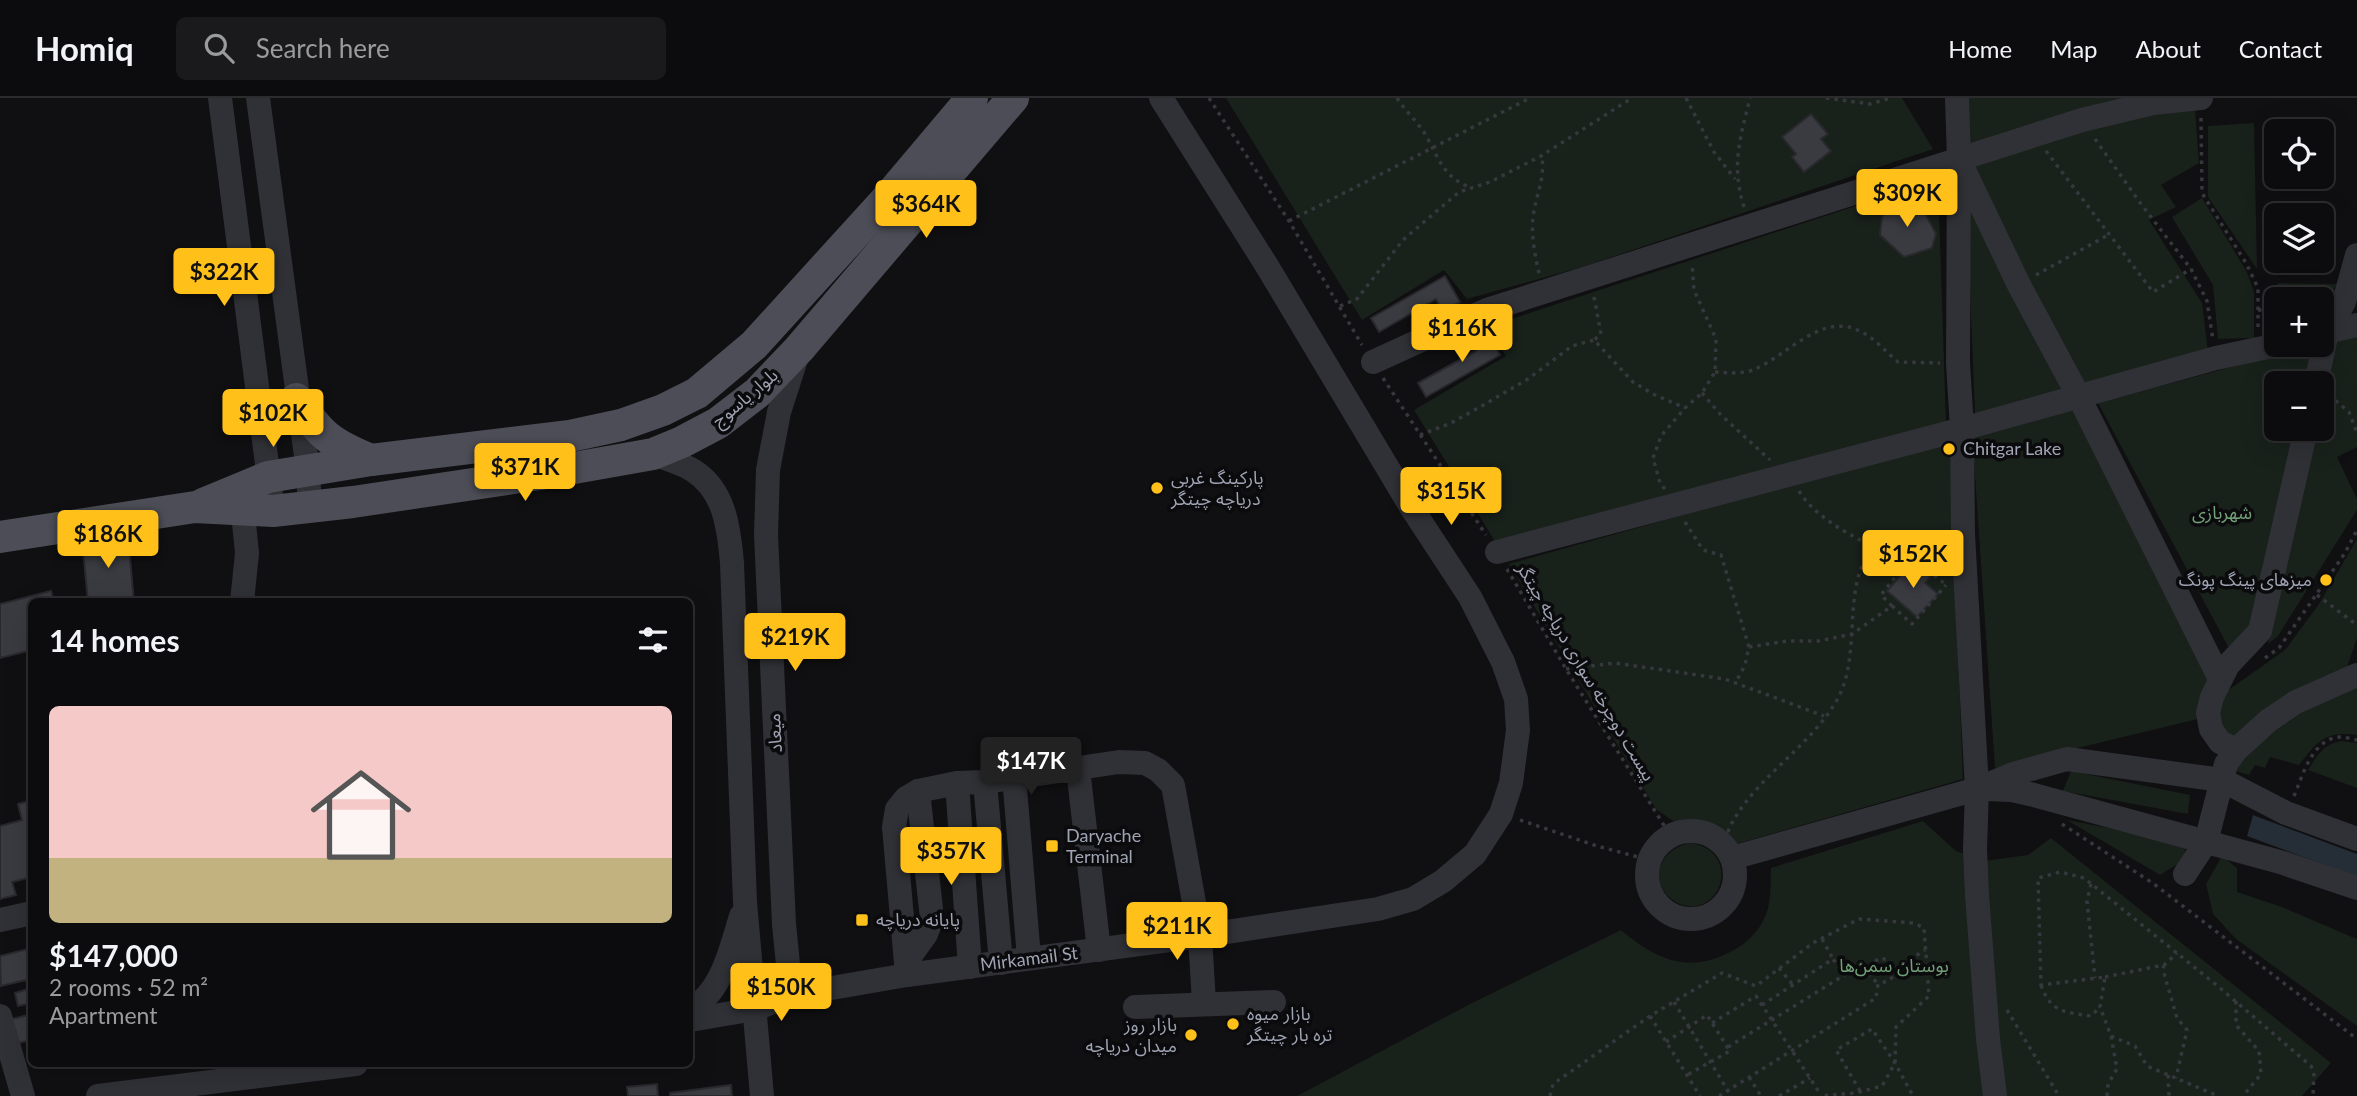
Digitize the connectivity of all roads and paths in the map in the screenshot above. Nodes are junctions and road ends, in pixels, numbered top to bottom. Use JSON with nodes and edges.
{"nodes":[{"id":1,"x":220,"y":98,"type":"edge"},
{"id":2,"x":258,"y":98,"type":"edge"},
{"id":3,"x":972,"y":98,"type":"edge"},
{"id":4,"x":1013,"y":98,"type":"edge"},
{"id":5,"x":1161,"y":98,"type":"edge"},
{"id":6,"x":1209,"y":98,"type":"edge"},
{"id":7,"x":1397,"y":98,"type":"edge"},
{"id":8,"x":1530,"y":98,"type":"edge"},
{"id":9,"x":1632,"y":98,"type":"edge"},
{"id":10,"x":1686,"y":98,"type":"edge"},
{"id":11,"x":1750,"y":98,"type":"edge"},
{"id":12,"x":1826,"y":98,"type":"edge"},
{"id":13,"x":1891,"y":98,"type":"edge"},
{"id":14,"x":1957,"y":98,"type":"edge"},
{"id":15,"x":2200,"y":98,"type":"edge"},
{"id":16,"x":2082,"y":120,"type":"junction"},
{"id":17,"x":2034,"y":136,"type":"junction"},
{"id":18,"x":1431,"y":147,"type":"junction"},
{"id":19,"x":1541,"y":156,"type":"junction"},
{"id":20,"x":1959,"y":159,"type":"junction"},
{"id":21,"x":1737,"y":180,"type":"junction"},
{"id":22,"x":1472,"y":188,"type":"junction"},
{"id":23,"x":1289,"y":221,"type":"junction"},
{"id":24,"x":1750,"y":226,"type":"junction"},
{"id":25,"x":2108,"y":235,"type":"junction"},
{"id":26,"x":1696,"y":244,"type":"junction"},
{"id":27,"x":2357,"y":255,"type":"edge"},
{"id":28,"x":2191,"y":269,"type":"junction"},
{"id":29,"x":1587,"y":279,"type":"junction"},
{"id":30,"x":2019,"y":285,"type":"junction"},
{"id":31,"x":1545,"y":292,"type":"junction"},
{"id":32,"x":1340,"y":306,"type":"junction"},
{"id":33,"x":2258,"y":310,"type":"junction"},
{"id":34,"x":2264,"y":310,"type":"edge"},
{"id":35,"x":2334,"y":318,"type":"edge"},
{"id":36,"x":2357,"y":325,"type":"edge"},
{"id":37,"x":2334,"y":331,"type":"edge"},
{"id":38,"x":2264,"y":332,"type":"edge"},
{"id":39,"x":1594,"y":340,"type":"junction"},
{"id":40,"x":2264,"y":348,"type":"edge"},
{"id":41,"x":799,"y":349,"type":"junction"},
{"id":42,"x":2216,"y":358,"type":"junction"},
{"id":43,"x":1373,"y":362,"type":"junction"},
{"id":44,"x":1958,"y":363,"type":"junction"},
{"id":45,"x":1715,"y":372,"type":"junction"},
{"id":46,"x":2079,"y":397,"type":"junction"},
{"id":47,"x":296,"y":399,"type":"junction"},
{"id":48,"x":2334,"y":400,"type":"edge"},
{"id":49,"x":1685,"y":408,"type":"junction"},
{"id":50,"x":1962,"y":429,"type":"junction"},
{"id":51,"x":2357,"y":433,"type":"edge"},
{"id":52,"x":1420,"y":435,"type":"junction"},
{"id":53,"x":2303,"y":441,"type":"edge"},
{"id":54,"x":653,"y":454,"type":"junction"},
{"id":55,"x":371,"y":460,"type":"junction"},
{"id":56,"x":308,"y":471,"type":"junction"},
{"id":57,"x":256,"y":497,"type":"junction"},
{"id":58,"x":1679,"y":506,"type":"junction"},
{"id":59,"x":310,"y":507,"type":"junction"},
{"id":60,"x":2357,"y":530,"type":"edge"},
{"id":61,"x":1962,"y":534,"type":"junction"},
{"id":62,"x":0,"y":537,"type":"edge"},
{"id":63,"x":1891,"y":541,"type":"junction"},
{"id":64,"x":1497,"y":552,"type":"junction"},
{"id":65,"x":1911,"y":557,"type":"junction"},
{"id":66,"x":1956,"y":585,"type":"junction"},
{"id":67,"x":2316,"y":594,"type":"junction"},
{"id":68,"x":242,"y":598,"type":"edge"},
{"id":69,"x":1892,"y":606,"type":"junction"},
{"id":70,"x":2357,"y":625,"type":"edge"},
{"id":71,"x":1852,"y":634,"type":"junction"},
{"id":72,"x":1749,"y":647,"type":"junction"},
{"id":73,"x":2257,"y":663,"type":"dead end"},
{"id":74,"x":1566,"y":668,"type":"junction"},
{"id":75,"x":2357,"y":675,"type":"edge"},
{"id":76,"x":2220,"y":679,"type":"junction"},
{"id":77,"x":1736,"y":682,"type":"junction"},
{"id":78,"x":1824,"y":716,"type":"junction"},
{"id":79,"x":2357,"y":740,"type":"edge"},
{"id":80,"x":2236,"y":750,"type":"junction"},
{"id":81,"x":1078,"y":769,"type":"junction"},
{"id":82,"x":1014,"y":776,"type":"junction"},
{"id":83,"x":2222,"y":780,"type":"junction"},
{"id":84,"x":985,"y":782,"type":"junction"},
{"id":85,"x":957,"y":783,"type":"junction"},
{"id":86,"x":1978,"y":789,"type":"junction"},
{"id":87,"x":2034,"y":795,"type":"junction"},
{"id":88,"x":2286,"y":813,"type":"junction"},
{"id":89,"x":1502,"y":814,"type":"junction"},
{"id":90,"x":1670,"y":835,"type":"junction"},
{"id":91,"x":2357,"y":839,"type":"edge"},
{"id":92,"x":2207,"y":842,"type":"junction"},
{"id":93,"x":1728,"y":852,"type":"junction"},
{"id":94,"x":1649,"y":860,"type":"junction"},
{"id":95,"x":2185,"y":874,"type":"dead end"},
{"id":96,"x":2091,"y":884,"type":"junction"},
{"id":97,"x":2357,"y":888,"type":"edge"},
{"id":98,"x":745,"y":902,"type":"junction"},
{"id":99,"x":28,"y":913,"type":"edge"},
{"id":100,"x":0,"y":920,"type":"edge"},
{"id":101,"x":784,"y":924,"type":"junction"},
{"id":102,"x":1200,"y":936,"type":"junction"},
{"id":103,"x":1822,"y":939,"type":"junction"},
{"id":104,"x":1099,"y":950,"type":"junction"},
{"id":105,"x":1925,"y":950,"type":"junction"},
{"id":106,"x":2176,"y":953,"type":"junction"},
{"id":107,"x":1029,"y":958,"type":"junction"},
{"id":108,"x":1833,"y":959,"type":"junction"},
{"id":109,"x":1001,"y":963,"type":"junction"},
{"id":110,"x":2164,"y":965,"type":"junction"},
{"id":111,"x":1870,"y":966,"type":"junction"},
{"id":112,"x":970,"y":967,"type":"junction"},
{"id":113,"x":1779,"y":968,"type":"junction"},
{"id":114,"x":907,"y":969,"type":"junction"},
{"id":115,"x":1895,"y":969,"type":"junction"},
{"id":116,"x":1844,"y":975,"type":"junction"},
{"id":117,"x":2105,"y":976,"type":"junction"},
{"id":118,"x":2095,"y":978,"type":"junction"},
{"id":119,"x":1878,"y":984,"type":"junction"},
{"id":120,"x":1793,"y":985,"type":"junction"},
{"id":121,"x":2041,"y":985,"type":"junction"},
{"id":122,"x":791,"y":995,"type":"junction"},
{"id":123,"x":2236,"y":1001,"type":"junction"},
{"id":124,"x":1274,"y":1002,"type":"dead end"},
{"id":125,"x":1674,"y":1002,"type":"junction"},
{"id":126,"x":1204,"y":1003,"type":"junction"},
{"id":127,"x":2004,"y":1004,"type":"dead end"},
{"id":128,"x":1762,"y":1005,"type":"junction"},
{"id":129,"x":693,"y":1007,"type":"edge"},
{"id":130,"x":1135,"y":1007,"type":"dead end"},
{"id":131,"x":2100,"y":1007,"type":"junction"},
{"id":132,"x":755,"y":1009,"type":"junction"},
{"id":133,"x":0,"y":1016,"type":"edge"},
{"id":134,"x":1650,"y":1016,"type":"junction"},
{"id":135,"x":693,"y":1019,"type":"edge"},
{"id":136,"x":1772,"y":1021,"type":"junction"},
{"id":137,"x":1712,"y":1023,"type":"junction"},
{"id":138,"x":1688,"y":1026,"type":"junction"},
{"id":139,"x":2111,"y":1036,"type":"junction"},
{"id":140,"x":2357,"y":1039,"type":"edge"},
{"id":141,"x":1666,"y":1042,"type":"junction"},
{"id":142,"x":1728,"y":1047,"type":"junction"},
{"id":143,"x":4,"y":1050,"type":"edge"},
{"id":144,"x":1791,"y":1051,"type":"junction"},
{"id":145,"x":1711,"y":1062,"type":"junction"},
{"id":146,"x":1895,"y":1063,"type":"junction"},
{"id":147,"x":332,"y":1067,"type":"edge"},
{"id":148,"x":1687,"y":1075,"type":"junction"},
{"id":149,"x":2168,"y":1075,"type":"junction"},
{"id":150,"x":1749,"y":1077,"type":"junction"},
{"id":151,"x":1810,"y":1078,"type":"junction"},
{"id":152,"x":2176,"y":1079,"type":"junction"},
{"id":153,"x":1728,"y":1091,"type":"junction"},
{"id":154,"x":1860,"y":1091,"type":"junction"},
{"id":155,"x":23,"y":1096,"type":"edge"},
{"id":156,"x":98,"y":1096,"type":"edge"},
{"id":157,"x":762,"y":1096,"type":"edge"},
{"id":158,"x":1550,"y":1096,"type":"edge"},
{"id":159,"x":1700,"y":1096,"type":"edge"},
{"id":160,"x":1719,"y":1096,"type":"edge"},
{"id":161,"x":1731,"y":1096,"type":"edge"},
{"id":162,"x":1761,"y":1096,"type":"edge"},
{"id":163,"x":1779,"y":1096,"type":"edge"},
{"id":164,"x":1821,"y":1096,"type":"edge"},
{"id":165,"x":1913,"y":1096,"type":"edge"},
{"id":166,"x":1995,"y":1096,"type":"edge"},
{"id":167,"x":2059,"y":1096,"type":"edge"},
{"id":168,"x":2107,"y":1096,"type":"edge"},
{"id":169,"x":2169,"y":1096,"type":"edge"},
{"id":170,"x":2218,"y":1096,"type":"edge"},
{"id":171,"x":2244,"y":1096,"type":"edge"},
{"id":172,"x":2313,"y":1096,"type":"edge"}],
"edges":[{"from":1,"to":57,"type":"street"},
{"from":2,"to":47,"type":"street"},
{"from":3,"to":55,"type":"main road","name":"بلوار یاسوج"},
{"from":4,"to":41,"type":"main road","name":"بلوار یاسوج"},
{"from":5,"to":89,"type":"street","name":"Mirkamail St"},
{"from":6,"to":23,"type":"path","name":"پیست دوچرخه سواری دریاچه چیتگر"},
{"from":7,"to":18,"type":"path"},
{"from":8,"to":18,"type":"path"},
{"from":9,"to":19,"type":"path"},
{"from":10,"to":21,"type":"path"},
{"from":11,"to":21,"type":"path"},
{"from":12,"to":13,"type":"path"},
{"from":14,"to":20,"type":"street"},
{"from":15,"to":16,"type":"street"},
{"from":15,"to":33,"type":"path"},
{"from":16,"to":17,"type":"street"},
{"from":16,"to":28,"type":"path"},
{"from":17,"to":20,"type":"street"},
{"from":17,"to":25,"type":"path"},
{"from":18,"to":22,"type":"path"},
{"from":18,"to":23,"type":"path"},
{"from":19,"to":22,"type":"path"},
{"from":19,"to":31,"type":"path"},
{"from":20,"to":24,"type":"street"},
{"from":20,"to":30,"type":"street"},
{"from":20,"to":44,"type":"street"},
{"from":21,"to":24,"type":"path"},
{"from":22,"to":32,"type":"path"},
{"from":23,"to":32,"type":"path","name":"پیست دوچرخه سواری دریاچه چیتگر"},
{"from":24,"to":26,"type":"street"},
{"from":25,"to":28,"type":"path"},
{"from":25,"to":30,"type":"path"},
{"from":26,"to":29,"type":"street"},
{"from":26,"to":45,"type":"path"},
{"from":27,"to":35,"type":"street"},
{"from":28,"to":42,"type":"path"},
{"from":29,"to":31,"type":"street"},
{"from":29,"to":39,"type":"path"},
{"from":30,"to":46,"type":"street"},
{"from":31,"to":43,"type":"street"},
{"from":32,"to":43,"type":"path","name":"پیست دوچرخه سواری دریاچه چیتگر"},
{"from":33,"to":34,"type":"path"},
{"from":33,"to":38,"type":"path"},
{"from":36,"to":37,"type":"street"},
{"from":39,"to":49,"type":"path"},
{"from":39,"to":52,"type":"path"},
{"from":40,"to":42,"type":"street"},
{"from":41,"to":54,"type":"main road","name":"بلوار یاسوج"},
{"from":41,"to":101,"type":"street","name":"میعاد"},
{"from":42,"to":46,"type":"street"},
{"from":43,"to":52,"type":"path","name":"پیست دوچرخه سواری دریاچه چیتگر"},
{"from":44,"to":45,"type":"path"},
{"from":44,"to":50,"type":"street"},
{"from":45,"to":49,"type":"path"},
{"from":46,"to":50,"type":"street"},
{"from":46,"to":76,"type":"street"},
{"from":47,"to":55,"type":"main road"},
{"from":47,"to":56,"type":"street"},
{"from":48,"to":51,"type":"path"},
{"from":49,"to":58,"type":"path"},
{"from":50,"to":58,"type":"street"},
{"from":50,"to":61,"type":"street"},
{"from":52,"to":64,"type":"path","name":"پیست دوچرخه سواری دریاچه چیتگر"},
{"from":53,"to":76,"type":"street"},
{"from":54,"to":59,"type":"main road","name":"بلوار یاسوج"},
{"from":54,"to":98,"type":"street","name":"میعاد"},
{"from":55,"to":56,"type":"main road","name":"بلوار یاسوج"},
{"from":56,"to":57,"type":"main road","name":"بلوار یاسوج"},
{"from":56,"to":59,"type":"street"},
{"from":57,"to":59,"type":"main road","name":"بلوار یاسوج"},
{"from":57,"to":62,"type":"main road","name":"بلوار یاسوج"},
{"from":57,"to":68,"type":"street"},
{"from":58,"to":64,"type":"street"},
{"from":58,"to":72,"type":"path"},
{"from":60,"to":67,"type":"path"},
{"from":61,"to":63,"type":"path"},
{"from":61,"to":66,"type":"street"},
{"from":63,"to":65,"type":"path"},
{"from":63,"to":71,"type":"path"},
{"from":64,"to":74,"type":"path","name":"پیست دوچرخه سواری دریاچه چیتگر"},
{"from":65,"to":66,"type":"path"},
{"from":65,"to":69,"type":"path"},
{"from":66,"to":69,"type":"path"},
{"from":66,"to":86,"type":"street"},
{"from":67,"to":70,"type":"path"},
{"from":67,"to":73,"type":"path"},
{"from":69,"to":71,"type":"path"},
{"from":71,"to":72,"type":"path"},
{"from":71,"to":78,"type":"path"},
{"from":72,"to":77,"type":"path"},
{"from":74,"to":77,"type":"path"},
{"from":74,"to":90,"type":"path","name":"پیست دوچرخه سواری دریاچه چیتگر"},
{"from":75,"to":80,"type":"street"},
{"from":76,"to":80,"type":"street"},
{"from":77,"to":78,"type":"path"},
{"from":78,"to":93,"type":"path"},
{"from":79,"to":88,"type":"path"},
{"from":80,"to":83,"type":"street"},
{"from":81,"to":82,"type":"street"},
{"from":81,"to":102,"type":"street"},
{"from":81,"to":104,"type":"street"},
{"from":82,"to":84,"type":"street"},
{"from":82,"to":107,"type":"street"},
{"from":83,"to":86,"type":"street"},
{"from":83,"to":88,"type":"street"},
{"from":83,"to":92,"type":"street"},
{"from":84,"to":85,"type":"street"},
{"from":84,"to":109,"type":"street"},
{"from":85,"to":112,"type":"street"},
{"from":85,"to":114,"type":"street"},
{"from":86,"to":87,"type":"street"},
{"from":86,"to":93,"type":"street"},
{"from":86,"to":166,"type":"street"},
{"from":87,"to":92,"type":"street"},
{"from":87,"to":140,"type":"path"},
{"from":88,"to":91,"type":"street"},
{"from":89,"to":94,"type":"path"},
{"from":89,"to":102,"type":"street","name":"Mirkamail St"},
{"from":90,"to":93,"type":"street"},
{"from":90,"to":94,"type":"street"},
{"from":92,"to":95,"type":"street"},
{"from":92,"to":97,"type":"street"},
{"from":93,"to":94,"type":"street"},
{"from":96,"to":106,"type":"path"},
{"from":96,"to":118,"type":"path"},
{"from":96,"to":121,"type":"path"},
{"from":98,"to":101,"type":"street"},
{"from":98,"to":129,"type":"street"},
{"from":98,"to":132,"type":"street","name":"میعاد"},
{"from":99,"to":100,"type":"street"},
{"from":101,"to":122,"type":"street","name":"میعاد"},
{"from":102,"to":104,"type":"street","name":"Mirkamail St"},
{"from":102,"to":126,"type":"street"},
{"from":103,"to":105,"type":"path"},
{"from":103,"to":108,"type":"path"},
{"from":103,"to":113,"type":"path"},
{"from":104,"to":107,"type":"street","name":"Mirkamail St"},
{"from":105,"to":115,"type":"path"},
{"from":105,"to":146,"type":"path"},
{"from":106,"to":110,"type":"path"},
{"from":106,"to":123,"type":"path"},
{"from":107,"to":109,"type":"street","name":"Mirkamail St"},
{"from":108,"to":116,"type":"path"},
{"from":108,"to":120,"type":"path"},
{"from":109,"to":112,"type":"street","name":"Mirkamail St"},
{"from":110,"to":117,"type":"path"},
{"from":110,"to":152,"type":"path"},
{"from":111,"to":115,"type":"path"},
{"from":111,"to":116,"type":"path"},
{"from":111,"to":119,"type":"path"},
{"from":112,"to":114,"type":"street","name":"Mirkamail St"},
{"from":113,"to":120,"type":"path"},
{"from":113,"to":125,"type":"path"},
{"from":114,"to":122,"type":"street","name":"Mirkamail St"},
{"from":115,"to":119,"type":"path"},
{"from":116,"to":136,"type":"path"},
{"from":117,"to":118,"type":"path"},
{"from":117,"to":131,"type":"path"},
{"from":118,"to":121,"type":"path"},
{"from":119,"to":144,"type":"path"},
{"from":120,"to":128,"type":"path"},
{"from":121,"to":131,"type":"path"},
{"from":122,"to":132,"type":"street","name":"Mirkamail St"},
{"from":123,"to":171,"type":"path"},
{"from":123,"to":172,"type":"path"},
{"from":124,"to":126,"type":"street"},
{"from":125,"to":134,"type":"path"},
{"from":125,"to":138,"type":"path"},
{"from":126,"to":130,"type":"street"},
{"from":127,"to":167,"type":"path"},
{"from":128,"to":136,"type":"path"},
{"from":128,"to":137,"type":"path"},
{"from":131,"to":139,"type":"path"},
{"from":132,"to":135,"type":"street","name":"Mirkamail St"},
{"from":132,"to":157,"type":"street","name":"میعاد"},
{"from":133,"to":143,"type":"street"},
{"from":134,"to":141,"type":"path"},
{"from":134,"to":158,"type":"path"},
{"from":136,"to":142,"type":"path"},
{"from":136,"to":144,"type":"path"},
{"from":137,"to":138,"type":"path"},
{"from":137,"to":142,"type":"path"},
{"from":138,"to":141,"type":"path"},
{"from":138,"to":145,"type":"path"},
{"from":139,"to":149,"type":"path"},
{"from":139,"to":168,"type":"path"},
{"from":141,"to":148,"type":"path"},
{"from":142,"to":145,"type":"path"},
{"from":143,"to":155,"type":"street"},
{"from":144,"to":150,"type":"path"},
{"from":144,"to":151,"type":"path"},
{"from":145,"to":148,"type":"path"},
{"from":145,"to":153,"type":"path"},
{"from":146,"to":154,"type":"path"},
{"from":146,"to":154,"type":"path"},
{"from":146,"to":165,"type":"path"},
{"from":147,"to":156,"type":"street"},
{"from":148,"to":159,"type":"path"},
{"from":149,"to":152,"type":"path"},
{"from":149,"to":169,"type":"path"},
{"from":150,"to":153,"type":"path"},
{"from":150,"to":162,"type":"path"},
{"from":151,"to":163,"type":"path"},
{"from":151,"to":164,"type":"path"},
{"from":152,"to":170,"type":"path"},
{"from":153,"to":160,"type":"path"},
{"from":153,"to":161,"type":"path"},
{"from":154,"to":164,"type":"path"}]}
